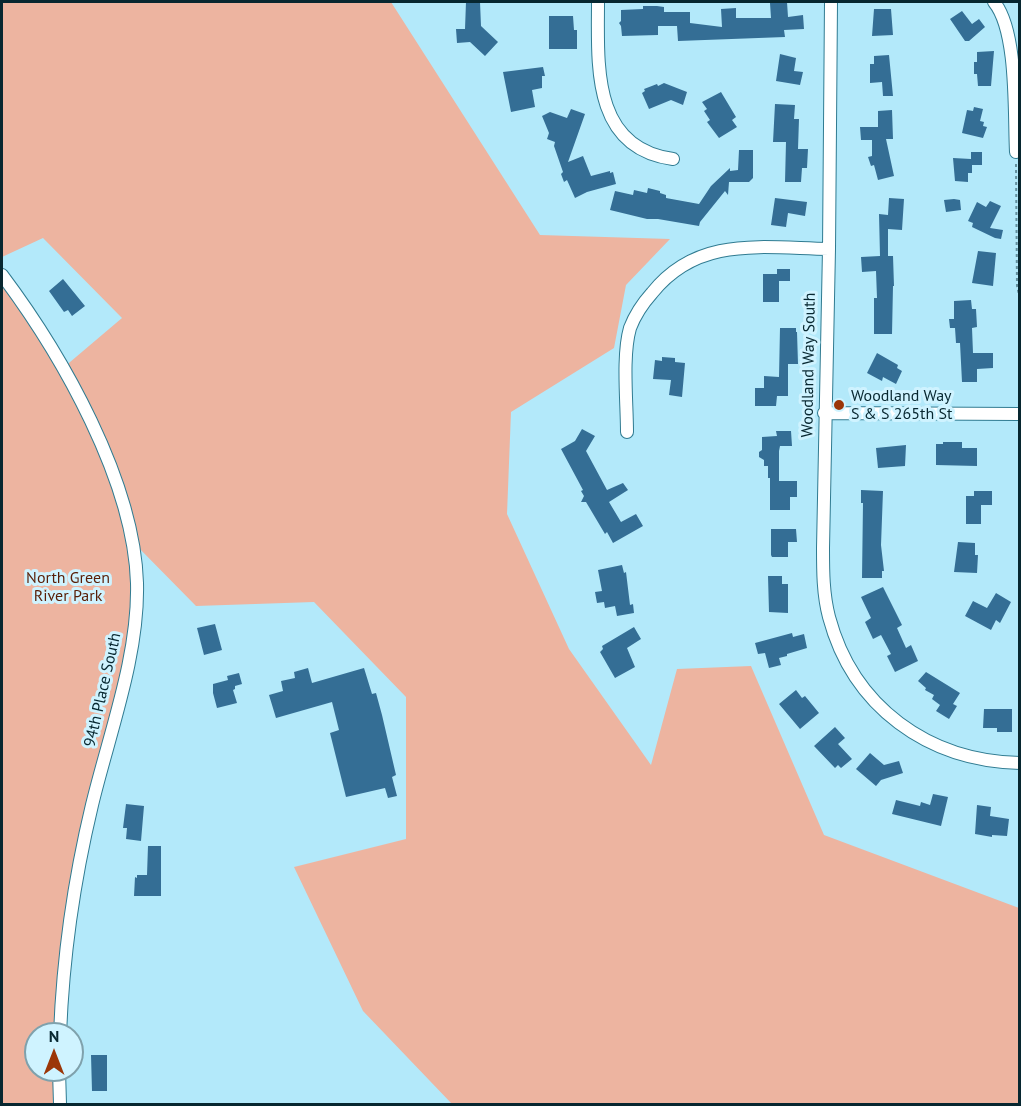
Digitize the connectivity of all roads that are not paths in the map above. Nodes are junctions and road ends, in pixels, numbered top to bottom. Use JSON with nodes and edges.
{"nodes":[{"id":1,"x":598,"y":2,"type":"edge"},
{"id":2,"x":831,"y":2,"type":"edge"},
{"id":3,"x":994,"y":2,"type":"edge"},
{"id":4,"x":1016,"y":152,"type":"road end"},
{"id":5,"x":673,"y":159,"type":"dead end"},
{"id":6,"x":829,"y":249,"type":"junction"},
{"id":7,"x":2,"y":275,"type":"edge"},
{"id":8,"x":824,"y":413,"type":"junction"},
{"id":9,"x":1020,"y":414,"type":"edge"},
{"id":10,"x":627,"y":432,"type":"dead end"},
{"id":11,"x":1020,"y":763,"type":"edge"},
{"id":12,"x":61,"y":1022,"type":"edge"},
{"id":13,"x":59,"y":1082,"type":"edge"},
{"id":14,"x":60,"y":1104,"type":"edge"}],
"edges":[{"from":1,"to":5,"type":"street"},
{"from":2,"to":6,"type":"street","name":"Woodland Way South"},
{"from":3,"to":4,"type":"street"},
{"from":6,"to":8,"type":"street","name":"Woodland Way South"},
{"from":6,"to":10,"type":"street"},
{"from":7,"to":12,"type":"street","name":"94th Place South"},
{"from":8,"to":9,"type":"street"},
{"from":8,"to":11,"type":"street","name":"Woodland Way South"},
{"from":13,"to":14,"type":"street"}]}
